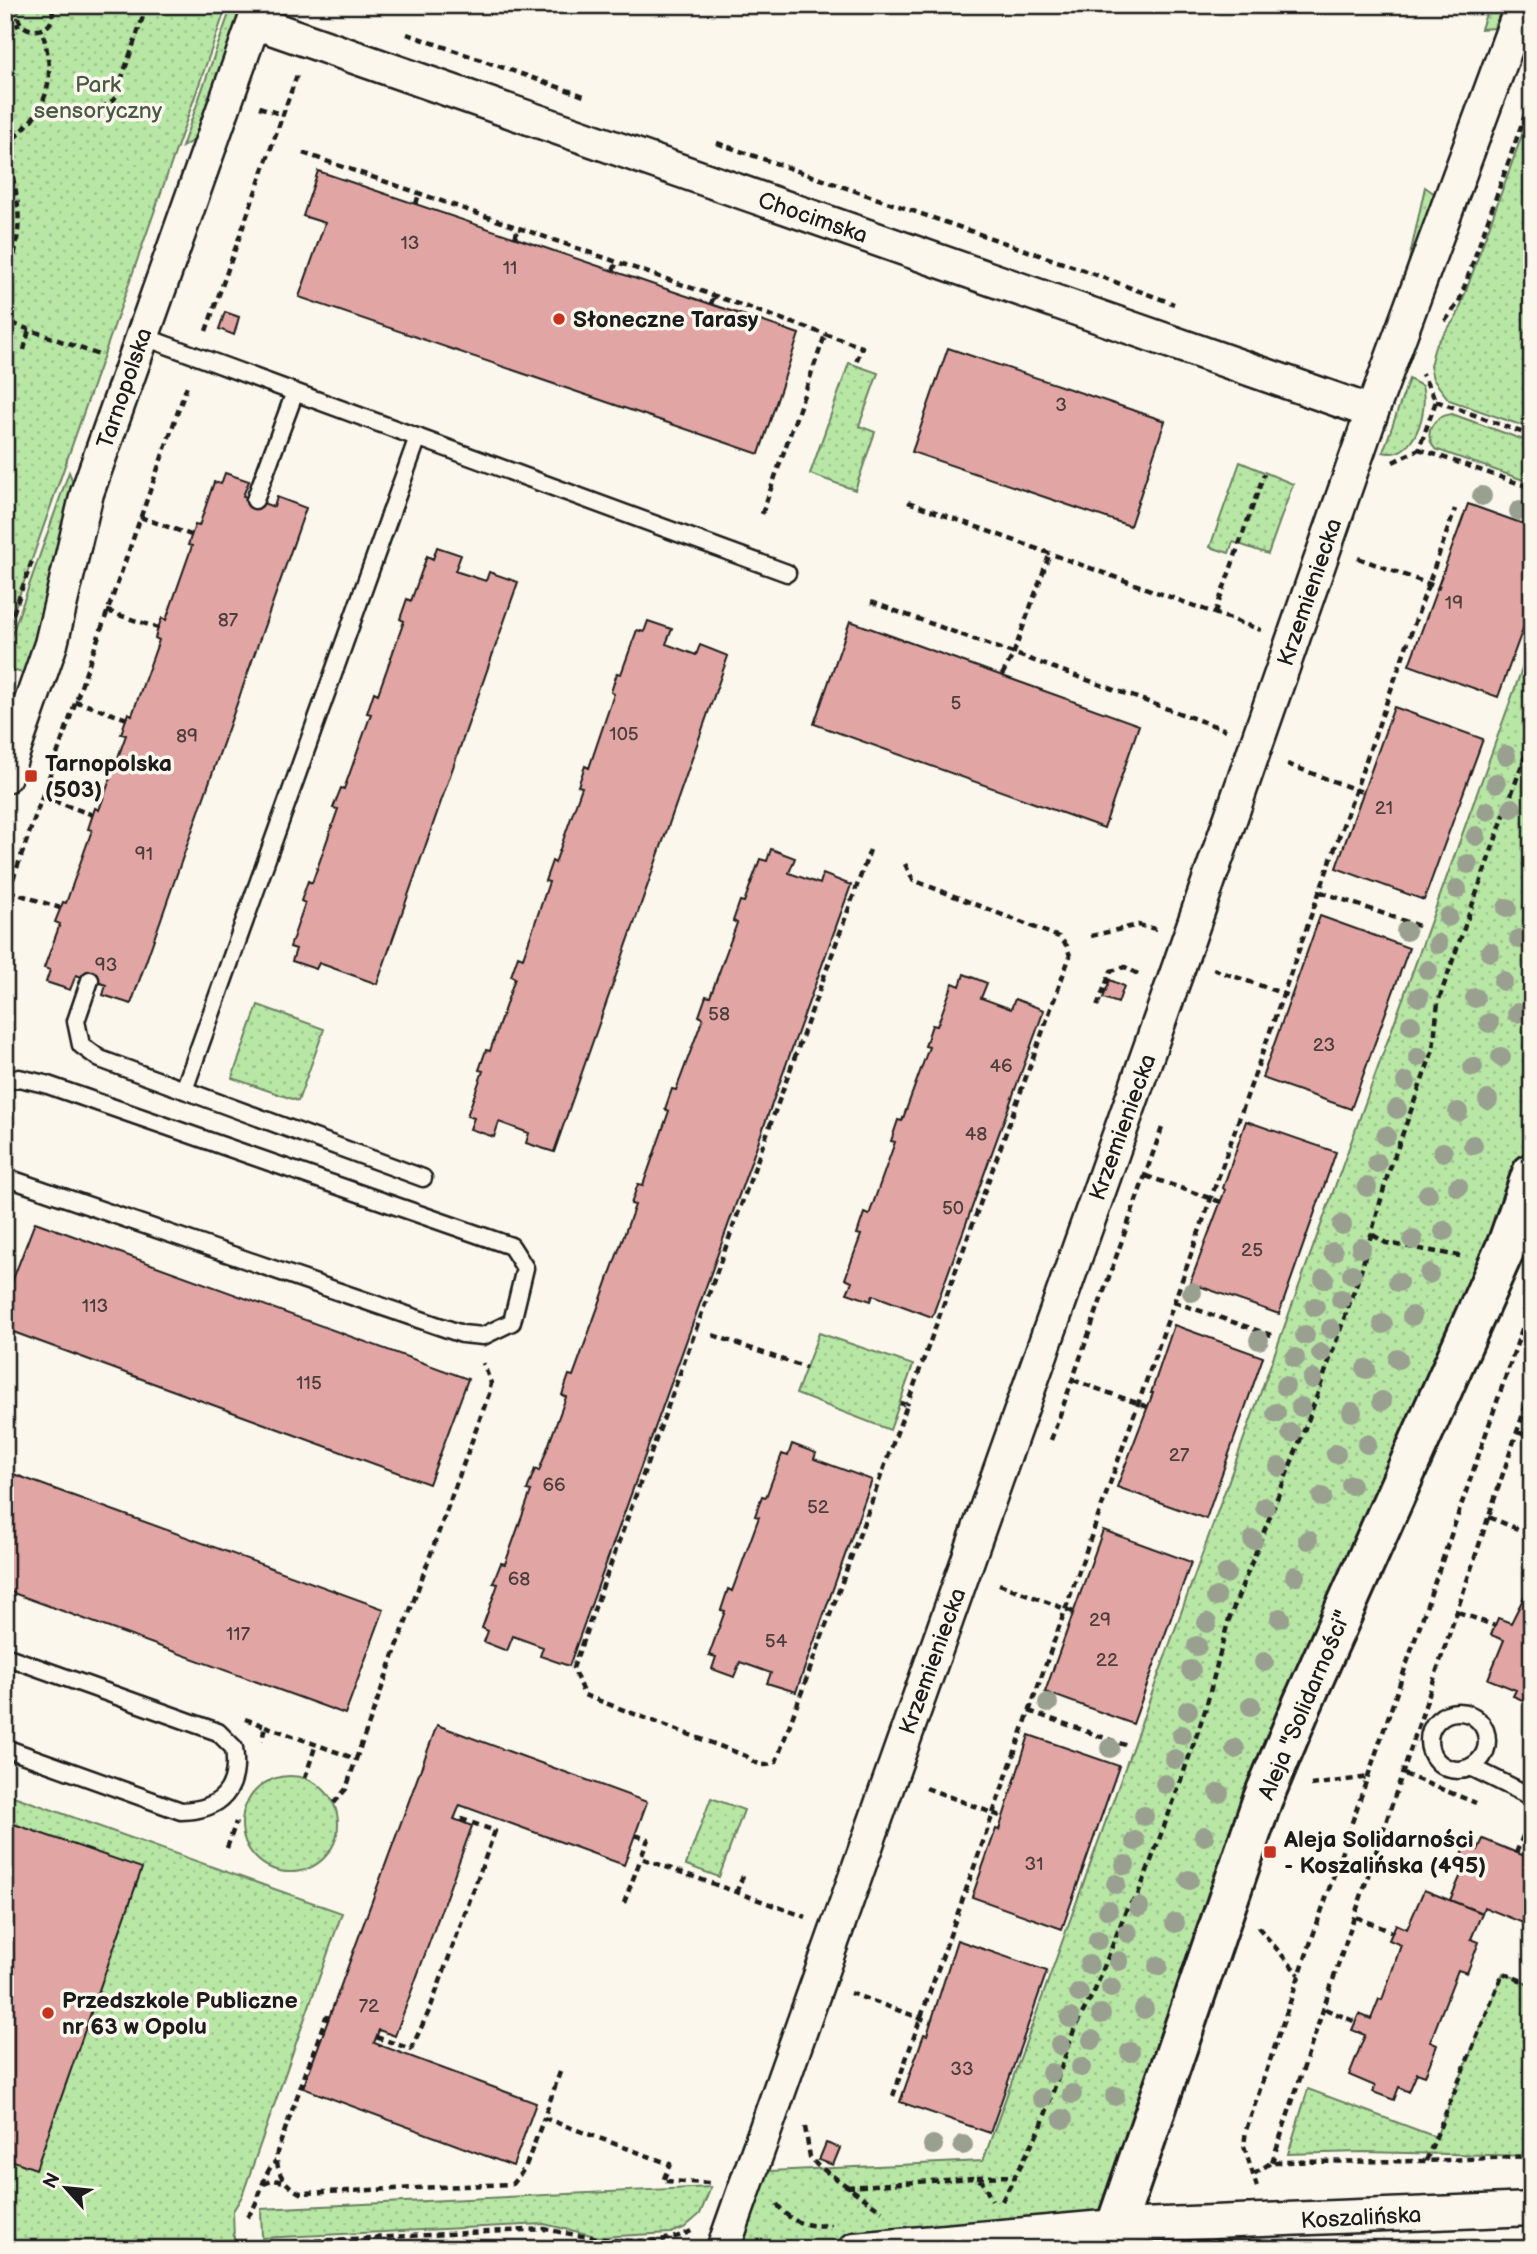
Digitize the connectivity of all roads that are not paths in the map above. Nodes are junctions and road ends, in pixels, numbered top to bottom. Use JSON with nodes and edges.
{"nodes":[{"id":1,"x":1522,"y":5,"type":"edge"},
{"id":2,"x":257,"y":13,"type":"edge"},
{"id":3,"x":142,"y":336,"type":"junction"},
{"id":4,"x":295,"y":392,"type":"junction"},
{"id":5,"x":1372,"y":412,"type":"junction"},
{"id":6,"x":418,"y":437,"type":"junction"},
{"id":7,"x":255,"y":500,"type":"dead end"},
{"id":8,"x":787,"y":573,"type":"dead end"},
{"id":9,"x":5,"y":776,"type":"edge"},
{"id":10,"x":90,"y":980,"type":"dead end"},
{"id":11,"x":5,"y":1082,"type":"edge"},
{"id":12,"x":184,"y":1090,"type":"junction"},
{"id":13,"x":1532,"y":1173,"type":"edge"},
{"id":14,"x":5,"y":1177,"type":"edge"},
{"id":15,"x":424,"y":1178,"type":"dead end"},
{"id":16,"x":5,"y":1656,"type":"edge"},
{"id":17,"x":5,"y":1748,"type":"edge"},
{"id":18,"x":1471,"y":1767,"type":"dead end"},
{"id":19,"x":1532,"y":1797,"type":"edge"},
{"id":20,"x":1532,"y":2209,"type":"edge"},
{"id":21,"x":849,"y":2236,"type":"edge"},
{"id":22,"x":1111,"y":2237,"type":"edge"},
{"id":23,"x":723,"y":2249,"type":"edge"}],
"edges":[{"from":1,"to":5,"type":"street","name":"Krzemieniecka"},
{"from":2,"to":3,"type":"street","name":"Tarnopolska"},
{"from":2,"to":5,"type":"street","name":"Chocimska"},
{"from":3,"to":4,"type":"lane"},
{"from":3,"to":9,"type":"street","name":"Tarnopolska"},
{"from":4,"to":6,"type":"lane"},
{"from":4,"to":7,"type":"lane"},
{"from":5,"to":23,"type":"street","name":"Krzemieniecka"},
{"from":6,"to":8,"type":"lane"},
{"from":6,"to":12,"type":"lane"},
{"from":10,"to":12,"type":"lane"},
{"from":11,"to":14,"type":"lane"},
{"from":12,"to":15,"type":"lane"},
{"from":13,"to":22,"type":"street","name":"Aleja \"Solidarności\""},
{"from":16,"to":17,"type":"lane"},
{"from":18,"to":19,"type":"lane"},
{"from":20,"to":22,"type":"street","name":"Koszalińska"},
{"from":21,"to":22,"type":"street","name":"Koszalińska"}]}
